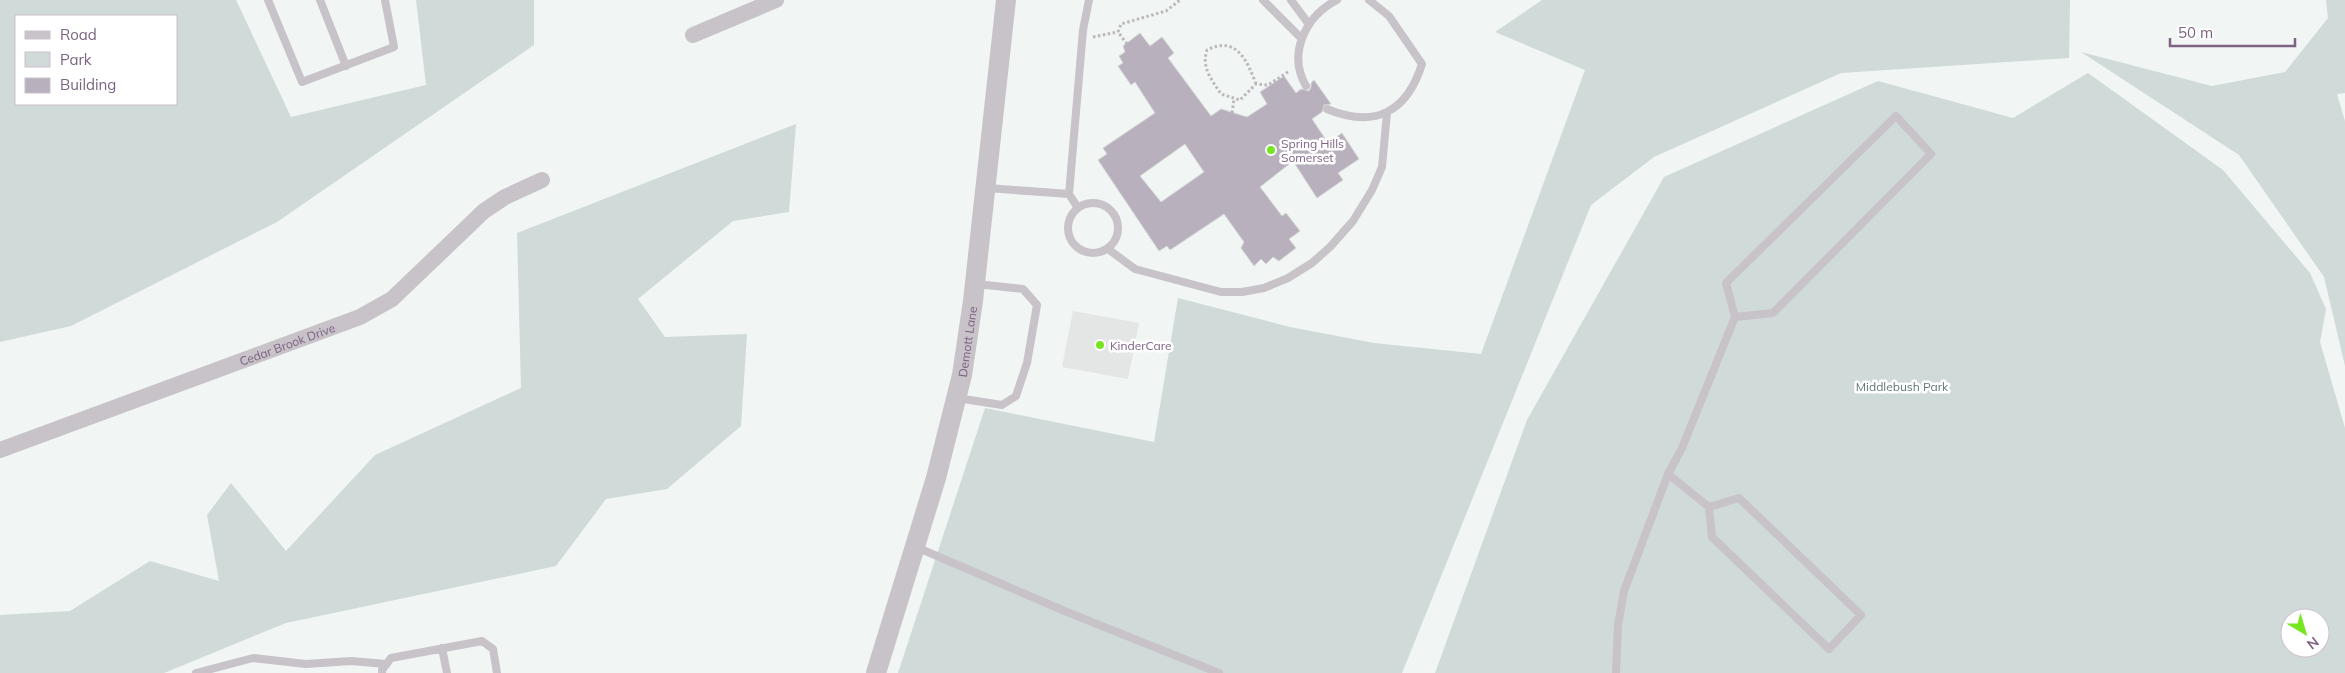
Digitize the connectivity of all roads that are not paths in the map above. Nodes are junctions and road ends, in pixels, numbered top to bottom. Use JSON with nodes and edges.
{"nodes":[{"id":1,"x":268,"y":0,"type":"edge"},
{"id":2,"x":320,"y":0,"type":"edge"},
{"id":3,"x":385,"y":0,"type":"edge"},
{"id":4,"x":776,"y":0,"type":"edge"},
{"id":5,"x":1006,"y":0,"type":"edge"},
{"id":6,"x":1089,"y":0,"type":"edge"},
{"id":7,"x":1263,"y":0,"type":"edge"},
{"id":8,"x":1291,"y":0,"type":"edge"},
{"id":9,"x":1337,"y":0,"type":"edge"},
{"id":10,"x":1369,"y":0,"type":"edge"},
{"id":11,"x":1308,"y":23,"type":"junction"},
{"id":12,"x":694,"y":35,"type":"dead end"},
{"id":13,"x":1301,"y":38,"type":"junction"},
{"id":14,"x":346,"y":66,"type":"junction"},
{"id":15,"x":1306,"y":86,"type":"dead end"},
{"id":16,"x":1327,"y":109,"type":"dead end"},
{"id":17,"x":1387,"y":113,"type":"junction"},
{"id":18,"x":542,"y":180,"type":"dead end"},
{"id":19,"x":984,"y":188,"type":"junction"},
{"id":20,"x":1070,"y":194,"type":"junction"},
{"id":21,"x":1078,"y":208,"type":"junction"},
{"id":22,"x":1108,"y":249,"type":"junction"},
{"id":23,"x":975,"y":284,"type":"junction"},
{"id":24,"x":1735,"y":317,"type":"junction"},
{"id":25,"x":956,"y":397,"type":"junction"},
{"id":26,"x":0,"y":450,"type":"edge"},
{"id":27,"x":1668,"y":474,"type":"junction"},
{"id":28,"x":1709,"y":507,"type":"junction"},
{"id":29,"x":915,"y":546,"type":"junction"},
{"id":30,"x":442,"y":648,"type":"junction"},
{"id":31,"x":386,"y":664,"type":"junction"},
{"id":32,"x":196,"y":673,"type":"edge"},
{"id":33,"x":382,"y":673,"type":"edge"},
{"id":34,"x":447,"y":673,"type":"edge"},
{"id":35,"x":498,"y":673,"type":"edge"},
{"id":36,"x":876,"y":673,"type":"edge"},
{"id":37,"x":1219,"y":673,"type":"edge"},
{"id":38,"x":1616,"y":673,"type":"edge"}],
"edges":[{"from":1,"to":14,"type":"lane"},
{"from":2,"to":14,"type":"lane"},
{"from":3,"to":14,"type":"lane"},
{"from":4,"to":12,"type":"street"},
{"from":5,"to":19,"type":"street","name":"Demott Lane"},
{"from":6,"to":20,"type":"lane"},
{"from":7,"to":13,"type":"lane"},
{"from":8,"to":11,"type":"lane"},
{"from":9,"to":11,"type":"lane"},
{"from":10,"to":17,"type":"lane"},
{"from":11,"to":13,"type":"lane"},
{"from":13,"to":15,"type":"lane"},
{"from":16,"to":17,"type":"lane"},
{"from":17,"to":22,"type":"lane"},
{"from":18,"to":26,"type":"street","name":"Cedar Brook Drive"},
{"from":19,"to":20,"type":"lane"},
{"from":19,"to":23,"type":"street","name":"Demott Lane"},
{"from":20,"to":21,"type":"lane"},
{"from":21,"to":22,"type":"lane"},
{"from":21,"to":22,"type":"lane"},
{"from":23,"to":25,"type":"street","name":"Demott Lane"},
{"from":23,"to":25,"type":"lane"},
{"from":24,"to":24,"type":"lane"},
{"from":24,"to":27,"type":"lane"},
{"from":25,"to":29,"type":"street","name":"Demott Lane"},
{"from":27,"to":28,"type":"lane"},
{"from":27,"to":38,"type":"lane"},
{"from":28,"to":28,"type":"lane"},
{"from":29,"to":36,"type":"street","name":"Demott Lane"},
{"from":29,"to":37,"type":"lane"},
{"from":30,"to":31,"type":"lane"},
{"from":30,"to":34,"type":"lane"},
{"from":30,"to":35,"type":"lane"},
{"from":31,"to":32,"type":"lane"},
{"from":31,"to":33,"type":"lane"}]}
